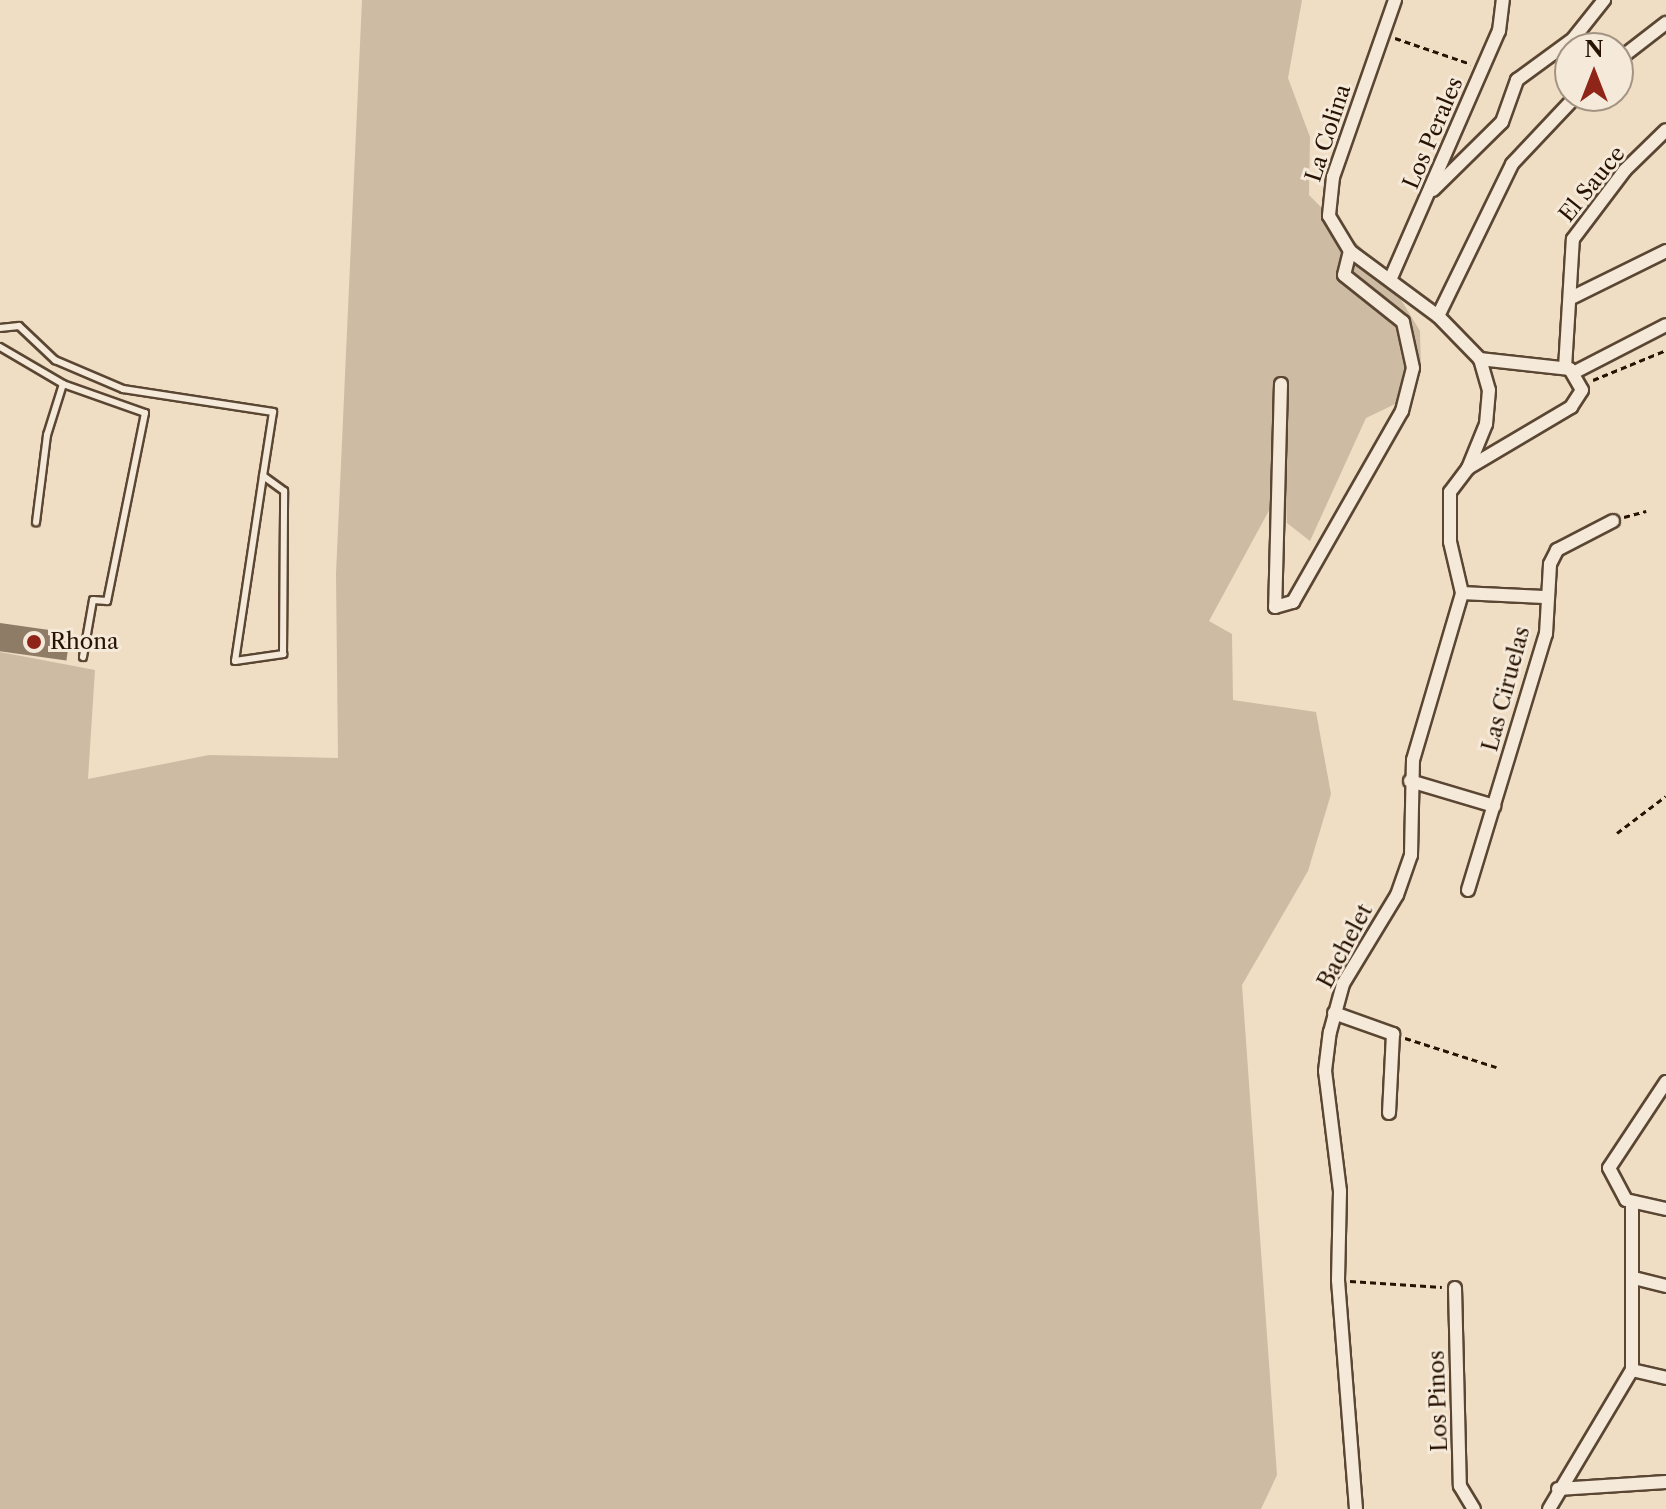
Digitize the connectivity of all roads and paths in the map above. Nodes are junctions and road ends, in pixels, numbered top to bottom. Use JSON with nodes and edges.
{"nodes":[{"id":1,"x":1395,"y":0,"type":"edge"},
{"id":2,"x":1503,"y":0,"type":"edge"},
{"id":3,"x":1604,"y":0,"type":"edge"},
{"id":4,"x":1666,"y":23,"type":"edge"},
{"id":5,"x":1386,"y":34,"type":"junction"},
{"id":6,"x":1634,"y":48,"type":"edge"},
{"id":7,"x":1482,"y":68,"type":"junction"},
{"id":8,"x":1561,"y":112,"type":"edge"},
{"id":9,"x":1666,"y":130,"type":"edge"},
{"id":10,"x":1429,"y":194,"type":"junction"},
{"id":11,"x":1350,"y":251,"type":"junction"},
{"id":12,"x":1666,"y":251,"type":"edge"},
{"id":13,"x":1390,"y":280,"type":"junction"},
{"id":14,"x":1571,"y":298,"type":"junction"},
{"id":15,"x":1438,"y":316,"type":"junction"},
{"id":16,"x":1666,"y":325,"type":"edge"},
{"id":17,"x":0,"y":328,"type":"edge"},
{"id":18,"x":0,"y":347,"type":"edge"},
{"id":19,"x":1666,"y":350,"type":"edge"},
{"id":20,"x":1480,"y":359,"type":"junction"},
{"id":21,"x":1570,"y":370,"type":"junction"},
{"id":22,"x":63,"y":384,"type":"junction"},
{"id":23,"x":1281,"y":384,"type":"dead end"},
{"id":24,"x":1582,"y":385,"type":"junction"},
{"id":25,"x":1468,"y":468,"type":"junction"},
{"id":26,"x":263,"y":476,"type":"junction"},
{"id":27,"x":1646,"y":511,"type":"dead end"},
{"id":28,"x":1613,"y":521,"type":"joint"},
{"id":29,"x":36,"y":522,"type":"dead end"},
{"id":30,"x":1462,"y":593,"type":"junction"},
{"id":31,"x":1543,"y":597,"type":"junction"},
{"id":32,"x":83,"y":657,"type":"dead end"},
{"id":33,"x":1410,"y":781,"type":"junction"},
{"id":34,"x":1666,"y":796,"type":"edge"},
{"id":35,"x":1494,"y":806,"type":"junction"},
{"id":36,"x":1617,"y":833,"type":"dead end"},
{"id":37,"x":1468,"y":890,"type":"dead end"},
{"id":38,"x":1334,"y":1013,"type":"junction"},
{"id":39,"x":1393,"y":1034,"type":"junction"},
{"id":40,"x":1496,"y":1067,"type":"dead end"},
{"id":41,"x":1666,"y":1082,"type":"edge"},
{"id":42,"x":1389,"y":1113,"type":"dead end"},
{"id":43,"x":1632,"y":1204,"type":"junction"},
{"id":44,"x":1666,"y":1209,"type":"edge"},
{"id":45,"x":1634,"y":1278,"type":"junction"},
{"id":46,"x":1338,"y":1280,"type":"junction"},
{"id":47,"x":1666,"y":1286,"type":"edge"},
{"id":48,"x":1455,"y":1288,"type":"joint"},
{"id":49,"x":1632,"y":1370,"type":"junction"},
{"id":50,"x":1666,"y":1378,"type":"edge"},
{"id":51,"x":1666,"y":1482,"type":"edge"},
{"id":52,"x":1558,"y":1489,"type":"junction"},
{"id":53,"x":1356,"y":1509,"type":"edge"},
{"id":54,"x":1474,"y":1509,"type":"edge"},
{"id":55,"x":1549,"y":1509,"type":"edge"}],
"edges":[{"from":1,"to":5,"type":"street","name":"La Colina"},
{"from":2,"to":7,"type":"street","name":"Los Perales"},
{"from":3,"to":10,"type":"street"},
{"from":4,"to":6,"type":"street"},
{"from":5,"to":7,"type":"path"},
{"from":5,"to":11,"type":"street","name":"La Colina"},
{"from":7,"to":10,"type":"street","name":"Los Perales"},
{"from":8,"to":15,"type":"street"},
{"from":9,"to":14,"type":"street","name":"El Sauce"},
{"from":10,"to":13,"type":"street","name":"Los Perales"},
{"from":11,"to":13,"type":"street","name":"La Colina"},
{"from":11,"to":23,"type":"street"},
{"from":12,"to":14,"type":"street"},
{"from":13,"to":15,"type":"street","name":"La Colina"},
{"from":14,"to":21,"type":"street","name":"El Sauce"},
{"from":15,"to":20,"type":"street","name":"La Colina"},
{"from":16,"to":21,"type":"street"},
{"from":17,"to":26,"type":"lane"},
{"from":18,"to":22,"type":"lane"},
{"from":19,"to":24,"type":"path"},
{"from":20,"to":21,"type":"street"},
{"from":20,"to":25,"type":"street","name":"Bachelet"},
{"from":21,"to":24,"type":"street"},
{"from":22,"to":29,"type":"lane"},
{"from":22,"to":32,"type":"lane"},
{"from":24,"to":25,"type":"street"},
{"from":25,"to":30,"type":"street","name":"Bachelet"},
{"from":26,"to":26,"type":"lane"},
{"from":27,"to":28,"type":"path"},
{"from":28,"to":31,"type":"street","name":"Las Ciruelas"},
{"from":30,"to":31,"type":"street"},
{"from":30,"to":33,"type":"street","name":"Bachelet"},
{"from":31,"to":35,"type":"street","name":"Las Ciruelas"},
{"from":33,"to":35,"type":"street"},
{"from":33,"to":38,"type":"street","name":"Bachelet"},
{"from":34,"to":36,"type":"path"},
{"from":35,"to":37,"type":"street","name":"Las Ciruelas"},
{"from":38,"to":39,"type":"street"},
{"from":38,"to":46,"type":"street","name":"Bachelet"},
{"from":39,"to":40,"type":"path"},
{"from":39,"to":42,"type":"street"},
{"from":41,"to":43,"type":"street"},
{"from":43,"to":44,"type":"street"},
{"from":43,"to":45,"type":"street"},
{"from":45,"to":47,"type":"street"},
{"from":45,"to":49,"type":"street"},
{"from":46,"to":48,"type":"path"},
{"from":46,"to":53,"type":"street","name":"Bachelet"},
{"from":48,"to":54,"type":"street","name":"Los Pinos"},
{"from":49,"to":50,"type":"street"},
{"from":49,"to":52,"type":"street"},
{"from":51,"to":52,"type":"street"},
{"from":52,"to":55,"type":"street"}]}
